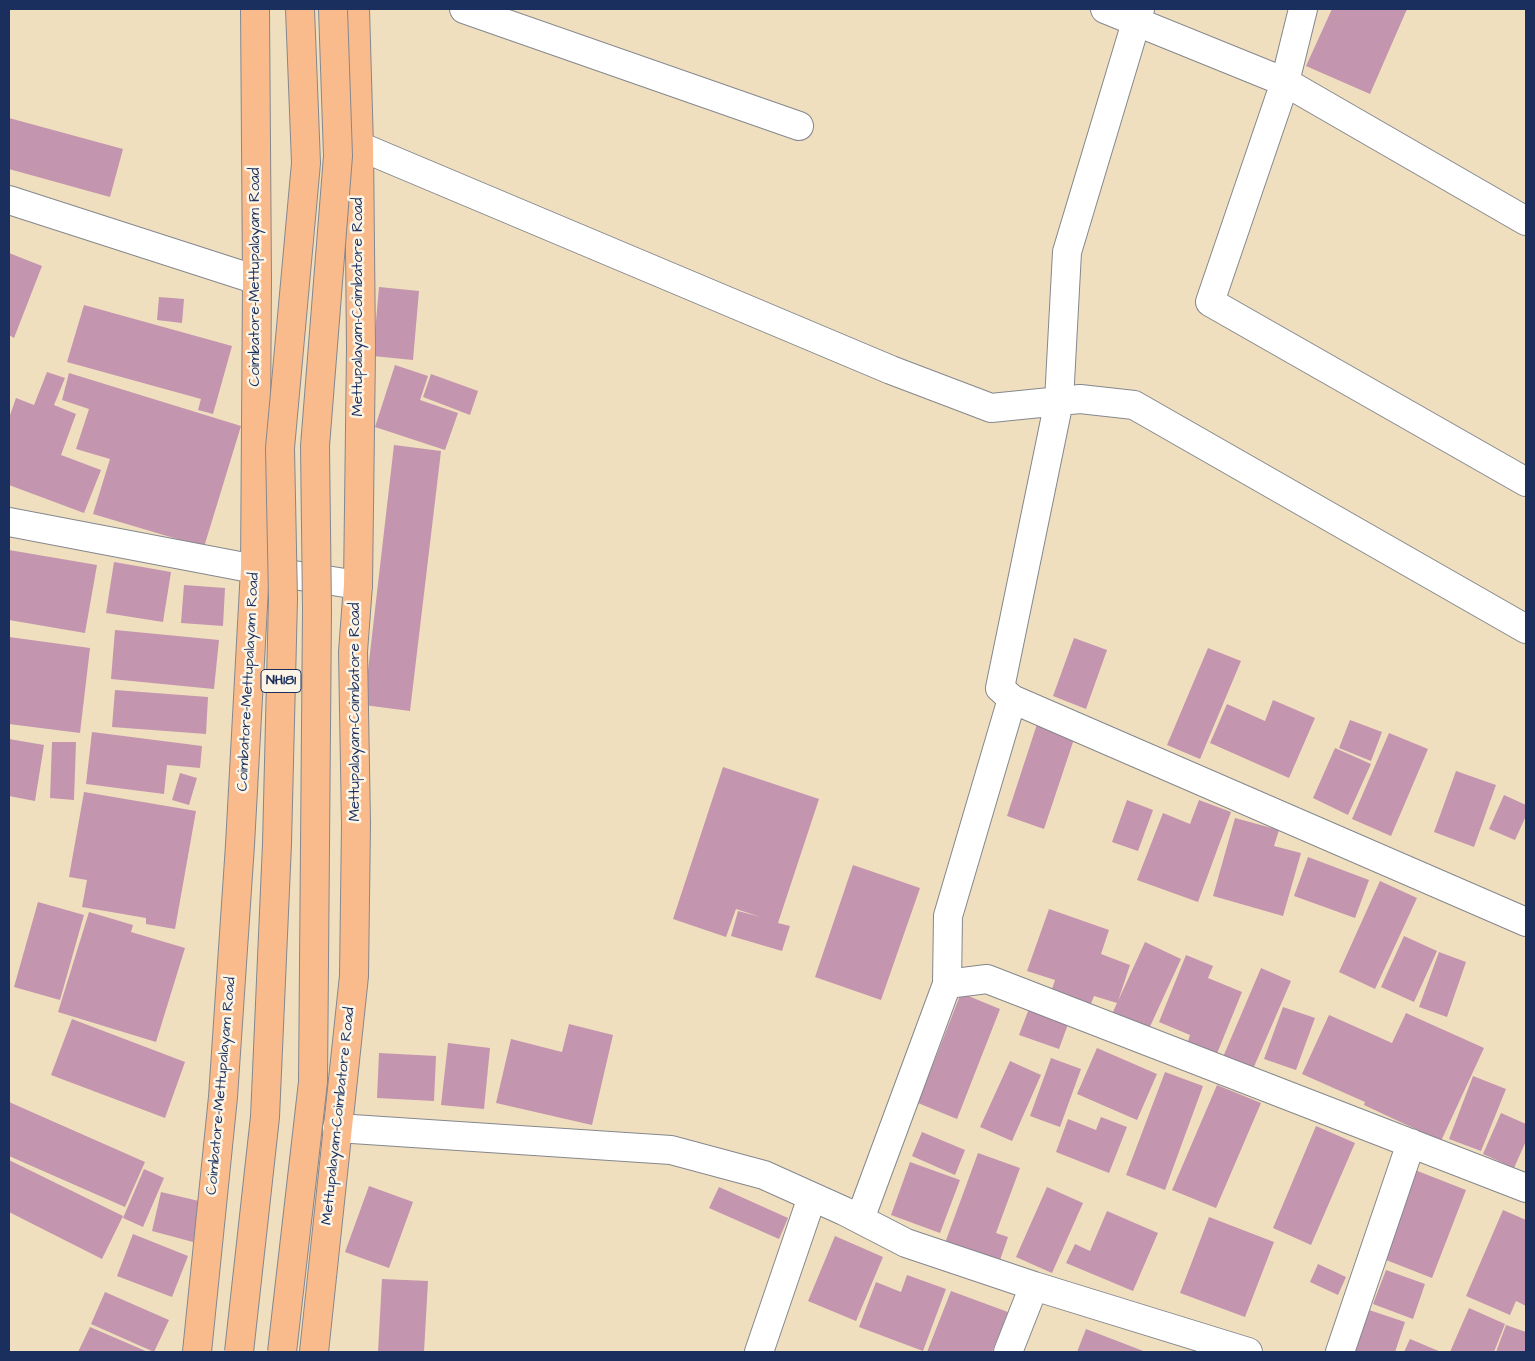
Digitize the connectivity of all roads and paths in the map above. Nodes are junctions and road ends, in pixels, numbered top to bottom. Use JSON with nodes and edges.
{"nodes":[{"id":1,"x":255,"y":9,"type":"edge"},
{"id":2,"x":300,"y":9,"type":"edge"},
{"id":3,"x":333,"y":9,"type":"edge"},
{"id":4,"x":355,"y":9,"type":"edge"},
{"id":5,"x":464,"y":9,"type":"edge"},
{"id":6,"x":1105,"y":9,"type":"edge"},
{"id":7,"x":1303,"y":9,"type":"edge"},
{"id":8,"x":1138,"y":15,"type":"edge"},
{"id":9,"x":1285,"y":82,"type":"junction"},
{"id":10,"x":798,"y":126,"type":"dead end"},
{"id":11,"x":359,"y":146,"type":"junction"},
{"id":12,"x":9,"y":200,"type":"edge"},
{"id":13,"x":1526,"y":221,"type":"edge"},
{"id":14,"x":257,"y":280,"type":"junction"},
{"id":15,"x":1059,"y":401,"type":"junction"},
{"id":16,"x":1526,"y":482,"type":"edge"},
{"id":17,"x":9,"y":522,"type":"edge"},
{"id":18,"x":255,"y":569,"type":"junction"},
{"id":19,"x":358,"y":585,"type":"junction"},
{"id":20,"x":1526,"y":628,"type":"edge"},
{"id":21,"x":1012,"y":699,"type":"junction"},
{"id":22,"x":1526,"y":922,"type":"edge"},
{"id":23,"x":947,"y":984,"type":"junction"},
{"id":24,"x":337,"y":1128,"type":"junction"},
{"id":25,"x":1411,"y":1143,"type":"junction"},
{"id":26,"x":1526,"y":1188,"type":"edge"},
{"id":27,"x":812,"y":1197,"type":"junction"},
{"id":28,"x":860,"y":1219,"type":"junction"},
{"id":29,"x":1034,"y":1286,"type":"junction"},
{"id":30,"x":197,"y":1352,"type":"edge"},
{"id":31,"x":239,"y":1352,"type":"edge"},
{"id":32,"x":282,"y":1352,"type":"edge"},
{"id":33,"x":314,"y":1352,"type":"edge"},
{"id":34,"x":759,"y":1352,"type":"edge"},
{"id":35,"x":1008,"y":1352,"type":"edge"},
{"id":36,"x":1248,"y":1352,"type":"edge"},
{"id":37,"x":1340,"y":1352,"type":"edge"}],
"edges":[{"from":1,"to":14,"type":"main road","name":"Coimbatore-Mettupalayam Road"},
{"from":2,"to":31,"type":"main road","number":"NH181","bridge":true},
{"from":3,"to":32,"type":"main road","number":"NH181","bridge":true},
{"from":4,"to":11,"type":"main road","name":"Mettupalayam-Coimbatore Road"},
{"from":5,"to":10,"type":"street"},
{"from":6,"to":8,"type":"street"},
{"from":7,"to":9,"type":"street"},
{"from":8,"to":9,"type":"street"},
{"from":8,"to":15,"type":"street"},
{"from":9,"to":13,"type":"street"},
{"from":9,"to":16,"type":"street"},
{"from":11,"to":15,"type":"street"},
{"from":11,"to":19,"type":"main road","name":"Mettupalayam-Coimbatore Road"},
{"from":12,"to":14,"type":"street"},
{"from":14,"to":18,"type":"main road","name":"Coimbatore-Mettupalayam Road"},
{"from":15,"to":20,"type":"street"},
{"from":15,"to":21,"type":"street"},
{"from":17,"to":18,"type":"street"},
{"from":18,"to":19,"type":"street"},
{"from":18,"to":30,"type":"main road","name":"Coimbatore-Mettupalayam Road"},
{"from":19,"to":24,"type":"main road","name":"Mettupalayam-Coimbatore Road"},
{"from":21,"to":22,"type":"street"},
{"from":21,"to":23,"type":"street"},
{"from":23,"to":25,"type":"street"},
{"from":23,"to":28,"type":"street"},
{"from":24,"to":27,"type":"street"},
{"from":24,"to":33,"type":"main road","name":"Mettupalayam-Coimbatore Road"},
{"from":25,"to":26,"type":"street"},
{"from":25,"to":37,"type":"street"},
{"from":27,"to":28,"type":"street"},
{"from":27,"to":34,"type":"street"},
{"from":28,"to":29,"type":"street"},
{"from":29,"to":35,"type":"street"},
{"from":29,"to":36,"type":"street"}]}
